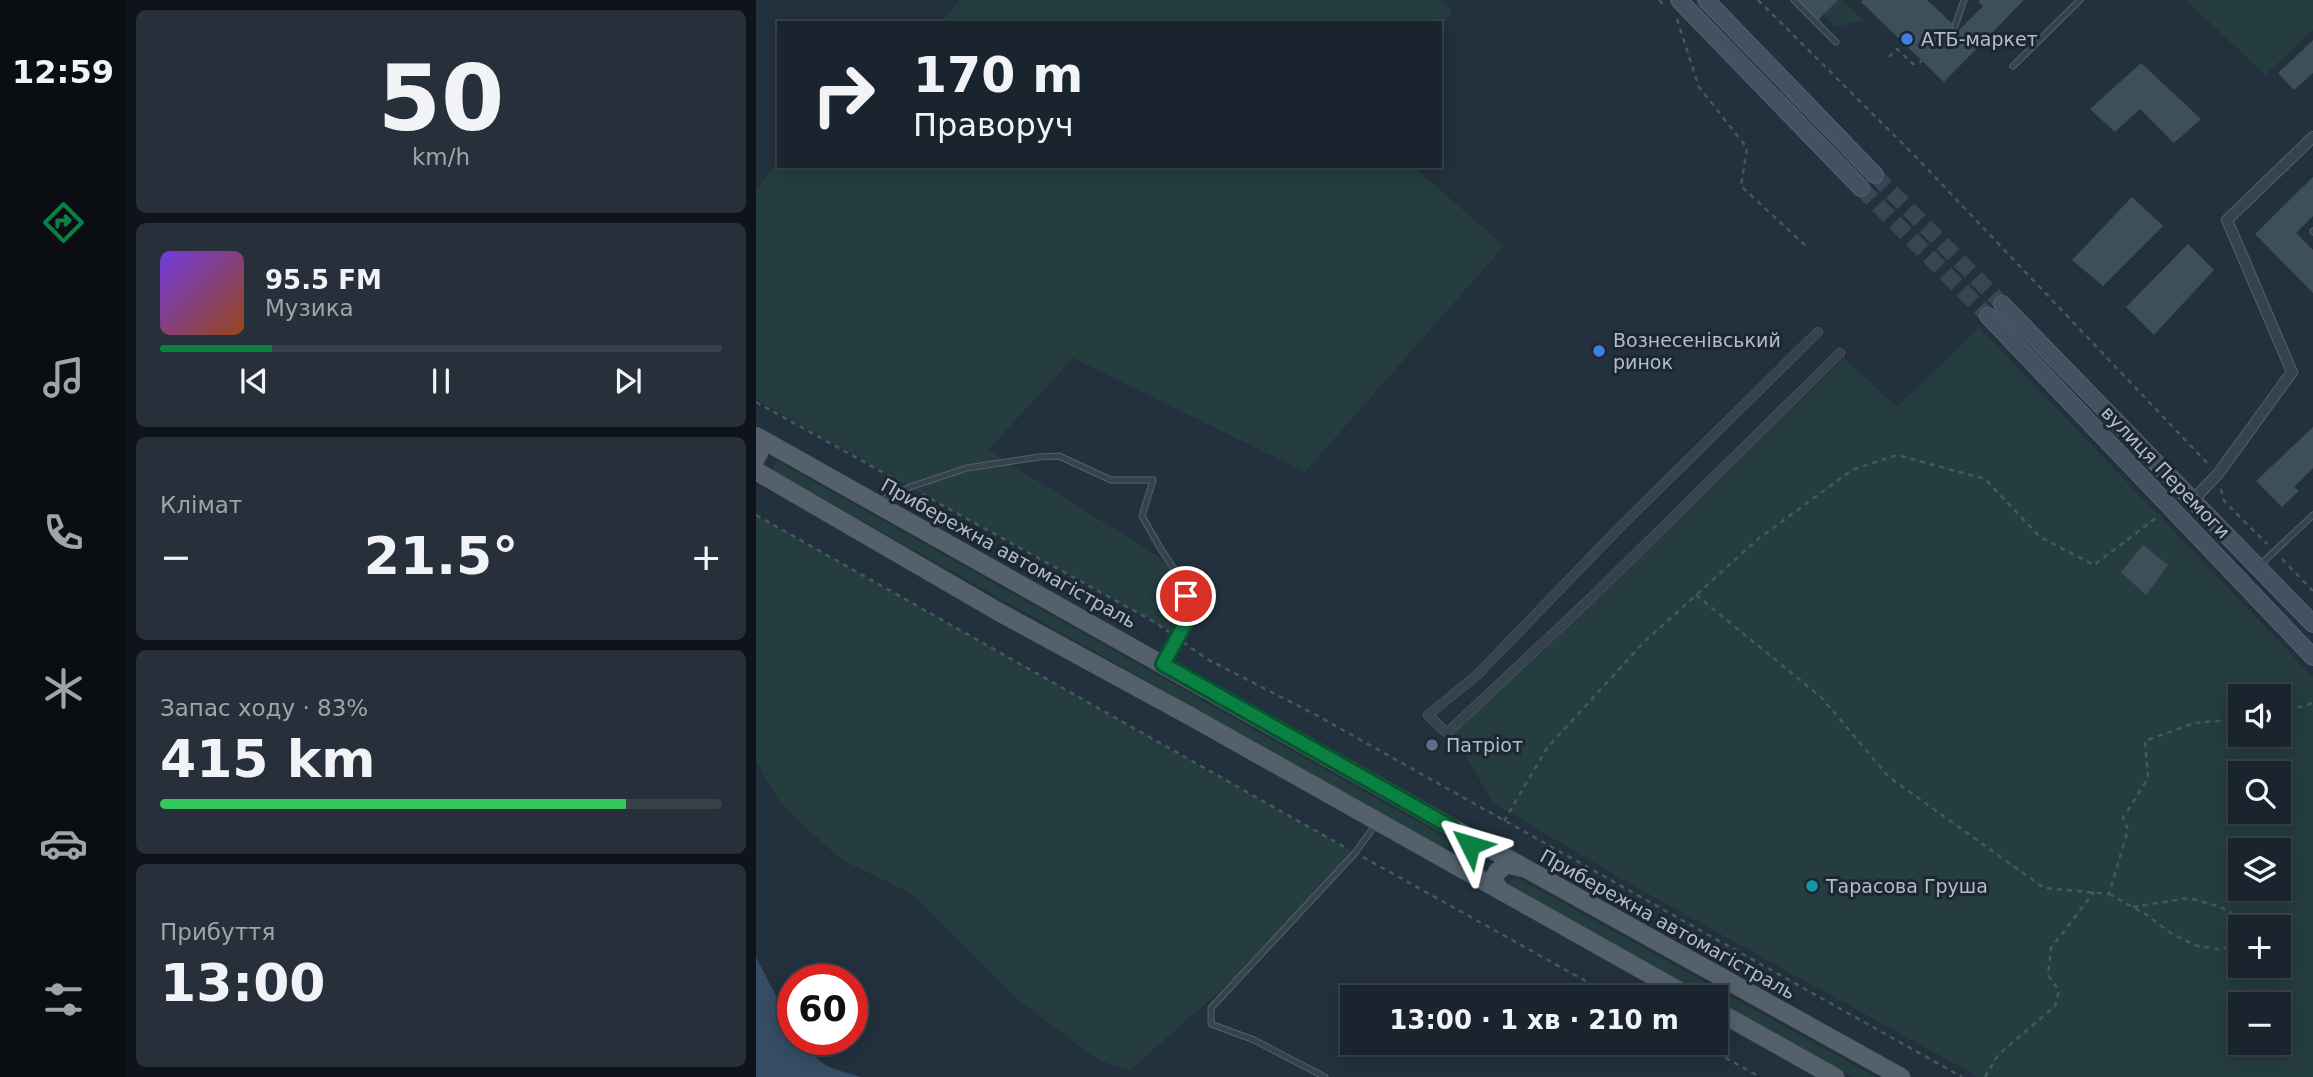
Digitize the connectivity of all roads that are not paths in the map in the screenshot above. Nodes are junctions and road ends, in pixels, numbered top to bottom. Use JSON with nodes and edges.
{"nodes":[{"id":1,"x":1706,"y":0,"type":"edge"},
{"id":2,"x":1794,"y":0,"type":"edge"},
{"id":3,"x":1964,"y":0,"type":"edge"},
{"id":4,"x":2080,"y":0,"type":"edge"},
{"id":5,"x":1677,"y":8,"type":"edge"},
{"id":6,"x":1955,"y":26,"type":"dead end"},
{"id":7,"x":1836,"y":42,"type":"dead end"},
{"id":8,"x":2013,"y":66,"type":"dead end"},
{"id":9,"x":2313,"y":137,"type":"edge"},
{"id":10,"x":1875,"y":175,"type":"tunnel mouth"},
{"id":11,"x":1861,"y":188,"type":"tunnel mouth"},
{"id":12,"x":2002,"y":304,"type":"tunnel mouth"},
{"id":13,"x":1988,"y":316,"type":"tunnel mouth"},
{"id":14,"x":1818,"y":332,"type":"dead end"},
{"id":15,"x":1840,"y":353,"type":"dead end"},
{"id":16,"x":756,"y":436,"type":"edge"},
{"id":17,"x":756,"y":447,"type":"edge"},
{"id":18,"x":784,"y":451,"type":"junction"},
{"id":19,"x":756,"y":458,"type":"edge"},
{"id":20,"x":760,"y":473,"type":"edge"},
{"id":21,"x":2193,"y":500,"type":"junction"},
{"id":22,"x":876,"y":503,"type":"junction"},
{"id":23,"x":2168,"y":514,"type":"junction"},
{"id":24,"x":2313,"y":515,"type":"edge"},
{"id":25,"x":2214,"y":522,"type":"junction"},
{"id":26,"x":2199,"y":537,"type":"junction"},
{"id":27,"x":2258,"y":567,"type":"junction"},
{"id":28,"x":2313,"y":624,"type":"edge"},
{"id":29,"x":2313,"y":657,"type":"edge"},
{"id":30,"x":1163,"y":664,"type":"junction"},
{"id":31,"x":1377,"y":821,"type":"junction"},
{"id":32,"x":1451,"y":827,"type":"junction"},
{"id":33,"x":1452,"y":863,"type":"junction"},
{"id":34,"x":1527,"y":869,"type":"junction"},
{"id":35,"x":1501,"y":891,"type":"junction"},
{"id":36,"x":1669,"y":985,"type":"edge"},
{"id":37,"x":1728,"y":1017,"type":"edge"},
{"id":38,"x":1325,"y":1077,"type":"edge"},
{"id":39,"x":1835,"y":1077,"type":"edge"},
{"id":40,"x":1901,"y":1077,"type":"edge"}],
"edges":[{"from":1,"to":10,"type":"main road"},
{"from":2,"to":7,"type":"lane"},
{"from":3,"to":6,"type":"lane"},
{"from":4,"to":8,"type":"lane"},
{"from":5,"to":11,"type":"main road"},
{"from":9,"to":21,"type":"street"},
{"from":12,"to":21,"type":"main road","name":"вулиця Перемоги"},
{"from":13,"to":23,"type":"main road","name":"вулиця Перемоги"},
{"from":14,"to":15,"type":"street"},
{"from":16,"to":18,"type":"main road","name":"Прибережна автомагістраль"},
{"from":17,"to":19,"type":"main road"},
{"from":18,"to":20,"type":"main road"},
{"from":18,"to":22,"type":"main road","name":"Прибережна автомагістраль"},
{"from":20,"to":31,"type":"main road"},
{"from":21,"to":23,"type":"main road"},
{"from":21,"to":25,"type":"main road","name":"вулиця Перемоги"},
{"from":22,"to":30,"type":"main road","name":"Прибережна автомагістраль"},
{"from":22,"to":30,"type":"lane"},
{"from":23,"to":26,"type":"main road","name":"вулиця Перемоги"},
{"from":24,"to":27,"type":"lane"},
{"from":25,"to":26,"type":"main road"},
{"from":25,"to":27,"type":"main road","name":"вулиця Перемоги"},
{"from":26,"to":29,"type":"main road","name":"вулиця Перемоги"},
{"from":27,"to":28,"type":"main road","name":"вулиця Перемоги"},
{"from":30,"to":32,"type":"main road","name":"Прибережна автомагістраль"},
{"from":31,"to":33,"type":"main road"},
{"from":31,"to":38,"type":"lane"},
{"from":32,"to":33,"type":"main road"},
{"from":32,"to":34,"type":"main road","name":"Прибережна автомагістраль"},
{"from":33,"to":35,"type":"main road"},
{"from":34,"to":35,"type":"main road"},
{"from":34,"to":40,"type":"main road","name":"Прибережна автомагістраль"},
{"from":35,"to":36,"type":"main road"},
{"from":37,"to":39,"type":"main road"}]}
